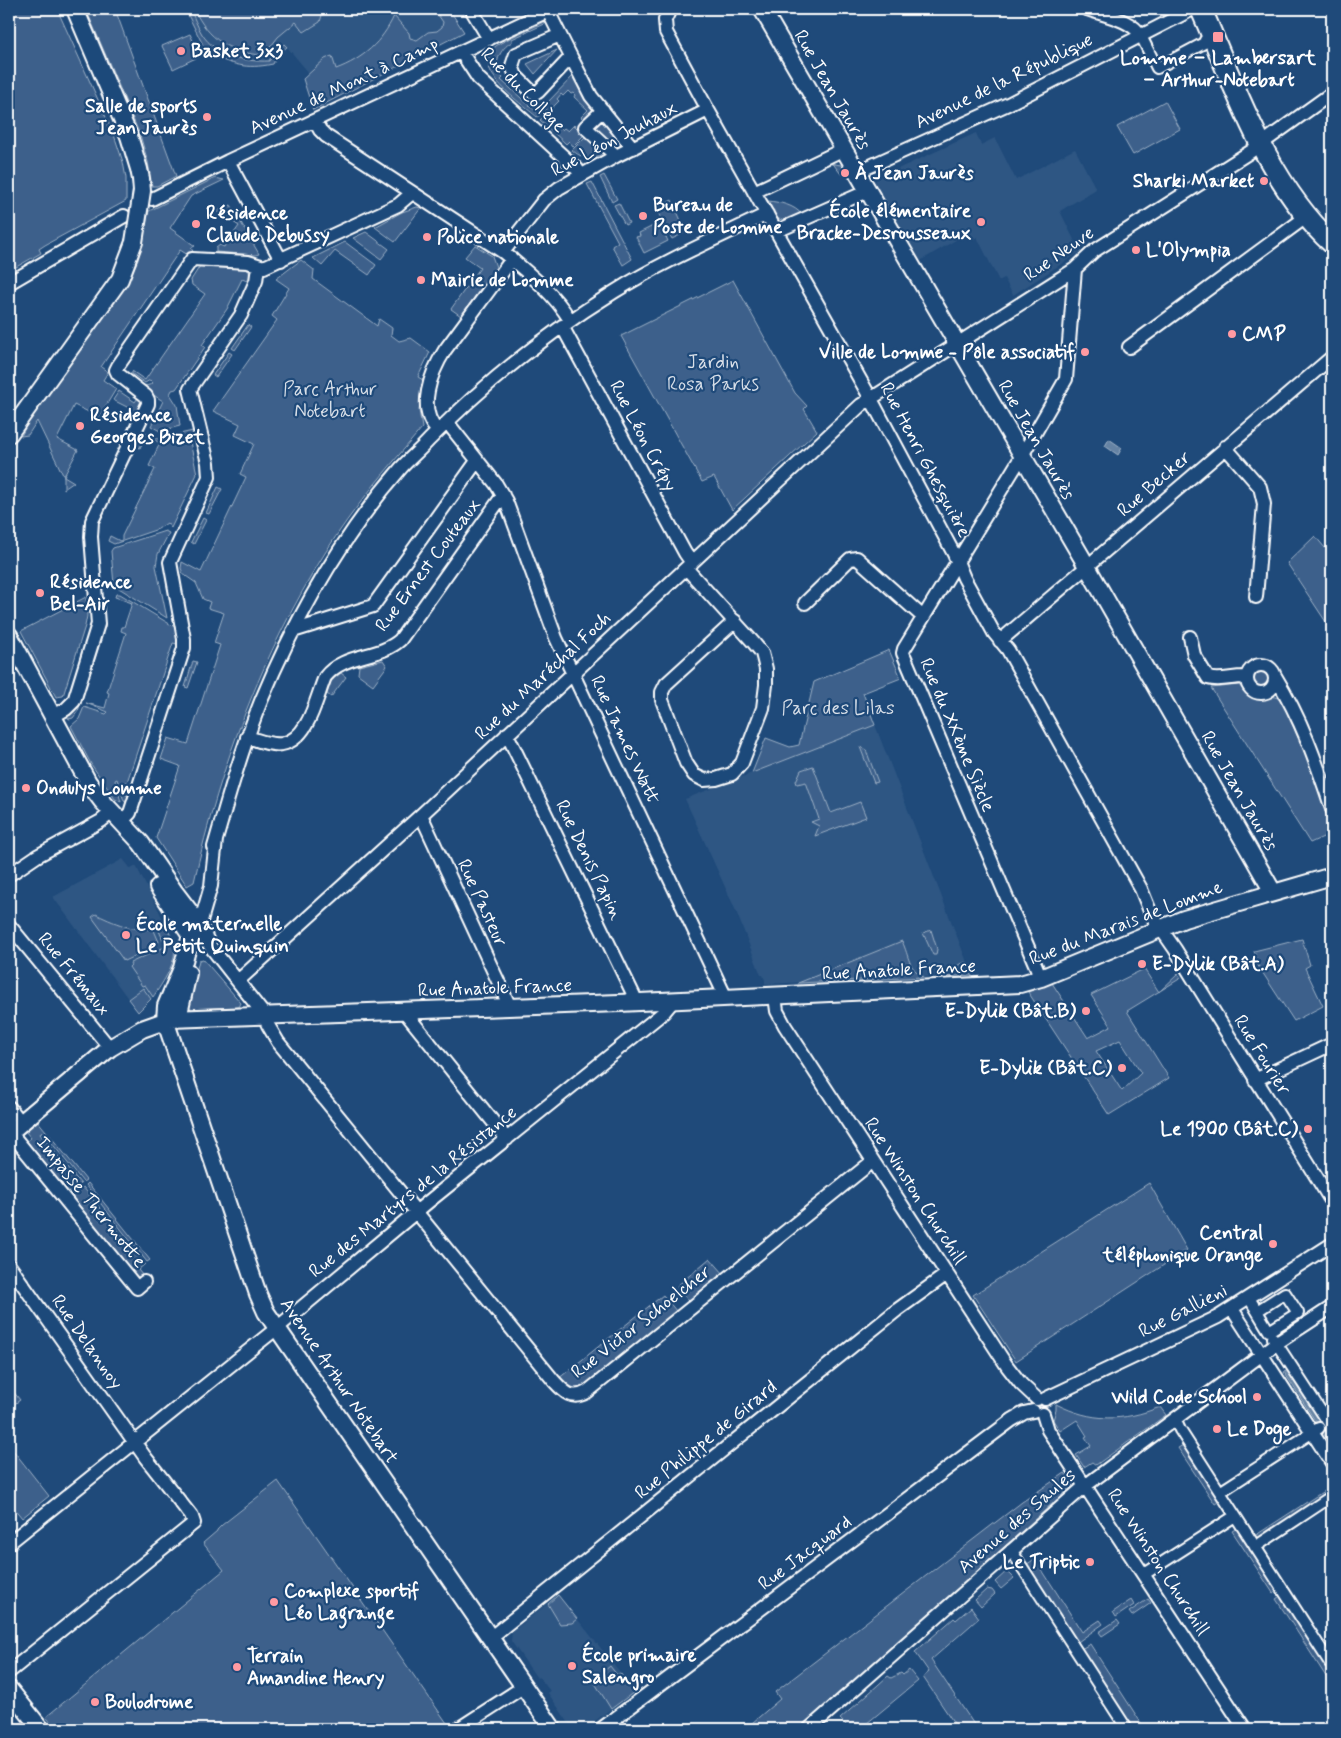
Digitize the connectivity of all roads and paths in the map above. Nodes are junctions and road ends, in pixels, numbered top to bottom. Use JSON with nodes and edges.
{"nodes":[{"id":1,"x":75,"y":9,"type":"edge"},
{"id":2,"x":471,"y":9,"type":"edge"},
{"id":3,"x":670,"y":9,"type":"edge"},
{"id":4,"x":762,"y":9,"type":"edge"},
{"id":5,"x":1087,"y":9,"type":"edge"},
{"id":6,"x":1193,"y":9,"type":"edge"},
{"id":7,"x":1201,"y":9,"type":"edge"},
{"id":8,"x":1211,"y":9,"type":"edge"},
{"id":9,"x":550,"y":10,"type":"edge"},
{"id":10,"x":560,"y":35,"type":"junction"},
{"id":11,"x":1141,"y":36,"type":"junction"},
{"id":12,"x":489,"y":39,"type":"junction"},
{"id":13,"x":1205,"y":40,"type":"dead end"},
{"id":14,"x":461,"y":52,"type":"junction"},
{"id":15,"x":571,"y":57,"type":"junction"},
{"id":16,"x":1332,"y":93,"type":"edge"},
{"id":17,"x":603,"y":110,"type":"junction"},
{"id":18,"x":708,"y":110,"type":"junction"},
{"id":19,"x":315,"y":121,"type":"junction"},
{"id":20,"x":1264,"y":141,"type":"junction"},
{"id":21,"x":632,"y":148,"type":"junction"},
{"id":22,"x":844,"y":149,"type":"junction"},
{"id":23,"x":616,"y":156,"type":"junction"},
{"id":24,"x":228,"y":161,"type":"junction"},
{"id":25,"x":857,"y":172,"type":"junction"},
{"id":26,"x":580,"y":175,"type":"junction"},
{"id":27,"x":868,"y":191,"type":"junction"},
{"id":28,"x":754,"y":192,"type":"junction"},
{"id":29,"x":412,"y":193,"type":"junction"},
{"id":30,"x":152,"y":199,"type":"dead end"},
{"id":31,"x":767,"y":214,"type":"junction"},
{"id":32,"x":124,"y":216,"type":"dead end"},
{"id":33,"x":1306,"y":217,"type":"junction"},
{"id":34,"x":777,"y":232,"type":"junction"},
{"id":35,"x":1332,"y":243,"type":"edge"},
{"id":36,"x":507,"y":256,"type":"junction"},
{"id":37,"x":281,"y":260,"type":"junction"},
{"id":38,"x":258,"y":266,"type":"junction"},
{"id":39,"x":1075,"y":269,"type":"junction"},
{"id":40,"x":9,"y":283,"type":"edge"},
{"id":41,"x":566,"y":323,"type":"junction"},
{"id":42,"x":957,"y":343,"type":"junction"},
{"id":43,"x":1129,"y":347,"type":"dead end"},
{"id":44,"x":1332,"y":356,"type":"edge"},
{"id":45,"x":37,"y":392,"type":"junction"},
{"id":46,"x":871,"y":399,"type":"junction"},
{"id":47,"x":9,"y":423,"type":"edge"},
{"id":48,"x":442,"y":427,"type":"junction"},
{"id":49,"x":9,"y":434,"type":"edge"},
{"id":50,"x":1225,"y":447,"type":"junction"},
{"id":51,"x":1022,"y":456,"type":"junction"},
{"id":52,"x":477,"y":461,"type":"junction"},
{"id":53,"x":503,"y":495,"type":"junction"},
{"id":54,"x":958,"y":561,"type":"junction"},
{"id":55,"x":689,"y":565,"type":"junction"},
{"id":56,"x":1087,"y":566,"type":"junction"},
{"id":57,"x":1256,"y":597,"type":"dead end"},
{"id":58,"x":806,"y":603,"type":"dead end"},
{"id":59,"x":923,"y":617,"type":"junction"},
{"id":60,"x":735,"y":621,"type":"junction"},
{"id":61,"x":293,"y":631,"type":"junction"},
{"id":62,"x":9,"y":635,"type":"edge"},
{"id":63,"x":1190,"y":638,"type":"dead end"},
{"id":64,"x":1000,"y":641,"type":"junction"},
{"id":65,"x":573,"y":674,"type":"junction"},
{"id":66,"x":1275,"y":676,"type":"junction"},
{"id":67,"x":1247,"y":677,"type":"junction"},
{"id":68,"x":52,"y":717,"type":"junction"},
{"id":69,"x":507,"y":734,"type":"junction"},
{"id":70,"x":247,"y":737,"type":"junction"},
{"id":71,"x":1332,"y":809,"type":"edge"},
{"id":72,"x":421,"y":815,"type":"junction"},
{"id":73,"x":116,"y":817,"type":"junction"},
{"id":74,"x":9,"y":875,"type":"edge"},
{"id":75,"x":1332,"y":876,"type":"edge"},
{"id":76,"x":1273,"y":892,"type":"junction"},
{"id":77,"x":9,"y":925,"type":"edge"},
{"id":78,"x":1160,"y":929,"type":"junction"},
{"id":79,"x":199,"y":933,"type":"junction"},
{"id":80,"x":1041,"y":978,"type":"junction"},
{"id":81,"x":239,"y":980,"type":"junction"},
{"id":82,"x":1020,"y":984,"type":"joint"},
{"id":83,"x":774,"y":996,"type":"junction"},
{"id":84,"x":726,"y":998,"type":"junction"},
{"id":85,"x":674,"y":1000,"type":"junction"},
{"id":86,"x":637,"y":1002,"type":"junction"},
{"id":87,"x":510,"y":1007,"type":"junction"},
{"id":88,"x":404,"y":1011,"type":"junction"},
{"id":89,"x":264,"y":1016,"type":"junction"},
{"id":90,"x":171,"y":1019,"type":"junction"},
{"id":91,"x":1332,"y":1044,"type":"edge"},
{"id":92,"x":110,"y":1048,"type":"junction"},
{"id":93,"x":1255,"y":1080,"type":"junction"},
{"id":94,"x":9,"y":1107,"type":"edge"},
{"id":95,"x":13,"y":1129,"type":"edge"},
{"id":96,"x":507,"y":1140,"type":"junction"},
{"id":97,"x":873,"y":1161,"type":"junction"},
{"id":98,"x":1332,"y":1202,"type":"edge"},
{"id":99,"x":417,"y":1212,"type":"junction"},
{"id":100,"x":1332,"y":1244,"type":"edge"},
{"id":101,"x":9,"y":1265,"type":"edge"},
{"id":102,"x":947,"y":1274,"type":"junction"},
{"id":103,"x":144,"y":1282,"type":"dead end"},
{"id":104,"x":1249,"y":1298,"type":"junction"},
{"id":105,"x":1332,"y":1307,"type":"edge"},
{"id":106,"x":1232,"y":1309,"type":"junction"},
{"id":107,"x":1257,"y":1311,"type":"dead end"},
{"id":108,"x":277,"y":1328,"type":"junction"},
{"id":109,"x":1275,"y":1341,"type":"junction"},
{"id":110,"x":1262,"y":1354,"type":"junction"},
{"id":111,"x":1040,"y":1406,"type":"junction"},
{"id":112,"x":1175,"y":1419,"type":"junction"},
{"id":113,"x":1332,"y":1428,"type":"edge"},
{"id":114,"x":1316,"y":1430,"type":"junction"},
{"id":115,"x":134,"y":1442,"type":"junction"},
{"id":116,"x":1332,"y":1464,"type":"edge"},
{"id":117,"x":1085,"y":1486,"type":"junction"},
{"id":118,"x":1220,"y":1492,"type":"junction"},
{"id":119,"x":1332,"y":1496,"type":"edge"},
{"id":120,"x":1235,"y":1516,"type":"junction"},
{"id":121,"x":9,"y":1543,"type":"edge"},
{"id":122,"x":1255,"y":1547,"type":"junction"},
{"id":123,"x":1011,"y":1550,"type":"junction"},
{"id":124,"x":1143,"y":1575,"type":"junction"},
{"id":125,"x":490,"y":1638,"type":"junction"},
{"id":126,"x":1332,"y":1666,"type":"edge"},
{"id":127,"x":9,"y":1672,"type":"edge"},
{"id":128,"x":523,"y":1687,"type":"junction"},
{"id":129,"x":9,"y":1689,"type":"edge"},
{"id":130,"x":41,"y":1729,"type":"edge"},
{"id":131,"x":458,"y":1729,"type":"edge"},
{"id":132,"x":553,"y":1729,"type":"edge"},
{"id":133,"x":601,"y":1729,"type":"edge"},
{"id":134,"x":809,"y":1729,"type":"edge"},
{"id":135,"x":1127,"y":1729,"type":"edge"},
{"id":136,"x":1245,"y":1729,"type":"edge"}],
"edges":[{"from":1,"to":45,"type":"street","bridge":true},
{"from":2,"to":12,"type":"street"},
{"from":3,"to":18,"type":"street","name":"Rue Henri Ghesquière"},
{"from":4,"to":22,"type":"street","name":"Rue Jean Jaurès"},
{"from":5,"to":11,"type":"street"},
{"from":6,"to":11,"type":"street","name":"Avenue de la République"},
{"from":7,"to":20,"type":"main road"},
{"from":8,"to":20,"type":"main road"},
{"from":9,"to":10,"type":"street"},
{"from":9,"to":12,"type":"street","name":"Avenue de Mont à Camp"},
{"from":10,"to":15,"type":"street"},
{"from":10,"to":15,"type":"street"},
{"from":11,"to":13,"type":"street"},
{"from":11,"to":25,"type":"street","name":"Avenue de la République"},
{"from":12,"to":14,"type":"street","name":"Avenue de Mont à Camp"},
{"from":14,"to":19,"type":"street","name":"Avenue de Mont à Camp"},
{"from":14,"to":26,"type":"street","name":"Rue du Collège"},
{"from":15,"to":17,"type":"street"},
{"from":16,"to":20,"type":"street","name":"Rue Neuve"},
{"from":17,"to":21,"type":"street"},
{"from":17,"to":23,"type":"street"},
{"from":18,"to":21,"type":"street","name":"Rue Léon Jouhaux"},
{"from":18,"to":28,"type":"street","name":"Rue Henri Ghesquière"},
{"from":19,"to":24,"type":"street","name":"Avenue de Mont à Camp"},
{"from":19,"to":29,"type":"street","name":"Rue Léon Crépy"},
{"from":20,"to":33,"type":"main road"},
{"from":20,"to":39,"type":"street","name":"Rue Neuve"},
{"from":21,"to":23,"type":"street","name":"Rue Léon Jouhaux"},
{"from":22,"to":25,"type":"street","name":"Rue Jean Jaurès"},
{"from":22,"to":28,"type":"street"},
{"from":23,"to":26,"type":"street","name":"Rue Léon Jouhaux"},
{"from":24,"to":30,"type":"street","name":"Avenue de Mont à Camp"},
{"from":24,"to":37,"type":"street"},
{"from":25,"to":27,"type":"street","name":"Rue Jean Jaurès"},
{"from":26,"to":36,"type":"street","name":"Rue Léon Jouhaux"},
{"from":27,"to":34,"type":"street"},
{"from":27,"to":42,"type":"street","name":"Rue Jean Jaurès"},
{"from":28,"to":31,"type":"street","name":"Rue Henri Ghesquière"},
{"from":29,"to":36,"type":"street","name":"Rue Léon Crépy"},
{"from":29,"to":37,"type":"street"},
{"from":31,"to":34,"type":"street","name":"Rue Henri Ghesquière"},
{"from":31,"to":41,"type":"street"},
{"from":32,"to":40,"type":"street"},
{"from":33,"to":35,"type":"main road"},
{"from":33,"to":43,"type":"street"},
{"from":34,"to":46,"type":"street","name":"Rue Henri Ghesquière"},
{"from":36,"to":41,"type":"street","name":"Rue Léon Crépy"},
{"from":36,"to":48,"type":"street","name":"Rue James Watt"},
{"from":37,"to":38,"type":"street"},
{"from":38,"to":68,"type":"street"},
{"from":38,"to":73,"type":"street"},
{"from":39,"to":42,"type":"street","name":"Rue Neuve"},
{"from":39,"to":51,"type":"street","name":"Rue du XXème Siècle"},
{"from":41,"to":48,"type":"street"},
{"from":41,"to":55,"type":"street","name":"Rue Léon Crépy"},
{"from":42,"to":46,"type":"street","name":"Rue Neuve"},
{"from":42,"to":51,"type":"street","name":"Rue Jean Jaurès"},
{"from":44,"to":50,"type":"street","name":"Rue Becker"},
{"from":45,"to":47,"type":"street"},
{"from":45,"to":49,"type":"street"},
{"from":46,"to":54,"type":"street","name":"Rue Henri Ghesquière"},
{"from":46,"to":55,"type":"street","name":"Rue du Maréchal Foch"},
{"from":48,"to":52,"type":"street","name":"Rue James Watt"},
{"from":48,"to":61,"type":"street"},
{"from":50,"to":56,"type":"street","name":"Rue Becker"},
{"from":50,"to":57,"type":"street"},
{"from":51,"to":54,"type":"street","name":"Rue du XXème Siècle"},
{"from":51,"to":56,"type":"street","name":"Rue Jean Jaurès"},
{"from":52,"to":53,"type":"street","name":"Rue James Watt"},
{"from":52,"to":61,"type":"street"},
{"from":53,"to":65,"type":"street","name":"Rue James Watt"},
{"from":53,"to":70,"type":"street","name":"Rue Ernest Couteaux"},
{"from":54,"to":59,"type":"street","name":"Rue du XXème Siècle"},
{"from":54,"to":64,"type":"street","name":"Rue Henri Ghesquière"},
{"from":55,"to":60,"type":"street","name":"Rue Léon Crépy"},
{"from":55,"to":65,"type":"street","name":"Rue du Maréchal Foch"},
{"from":56,"to":64,"type":"street","name":"Rue Becker"},
{"from":56,"to":76,"type":"street","name":"Rue Jean Jaurès"},
{"from":58,"to":59,"type":"street"},
{"from":59,"to":80,"type":"street","name":"Rue du XXème Siècle"},
{"from":60,"to":60,"type":"street","name":"Rue Léon Crépy"},
{"from":61,"to":70,"type":"street"},
{"from":62,"to":68,"type":"street"},
{"from":63,"to":67,"type":"street"},
{"from":64,"to":78,"type":"street","name":"Rue Henri Ghesquière"},
{"from":65,"to":69,"type":"street","name":"Rue du Maréchal Foch"},
{"from":65,"to":84,"type":"street","name":"Rue James Watt"},
{"from":66,"to":67,"type":"street"},
{"from":66,"to":67,"type":"street"},
{"from":66,"to":71,"type":"street"},
{"from":68,"to":73,"type":"street"},
{"from":69,"to":72,"type":"street","name":"Rue du Maréchal Foch"},
{"from":69,"to":86,"type":"street","name":"Rue Denis Papin"},
{"from":70,"to":79,"type":"street"},
{"from":72,"to":81,"type":"street","name":"Rue du Maréchal Foch"},
{"from":72,"to":87,"type":"street","name":"Rue Pasteur"},
{"from":73,"to":74,"type":"street"},
{"from":73,"to":79,"type":"street"},
{"from":75,"to":76,"type":"street","name":"Rue du Marais de Lomme"},
{"from":76,"to":78,"type":"street","name":"Rue du Marais de Lomme"},
{"from":77,"to":92,"type":"street","name":"Rue Frémaux"},
{"from":78,"to":80,"type":"street","name":"Rue du Marais de Lomme"},
{"from":78,"to":93,"type":"street","name":"Rue Fourier"},
{"from":79,"to":81,"type":"street"},
{"from":79,"to":90,"type":"street"},
{"from":80,"to":82,"type":"street","name":"Rue du Marais de Lomme"},
{"from":81,"to":89,"type":"street"},
{"from":82,"to":83,"type":"street","name":"Rue Anatole France"},
{"from":83,"to":84,"type":"street","name":"Rue Anatole France"},
{"from":83,"to":97,"type":"street","name":"Rue Winston Churchill"},
{"from":84,"to":85,"type":"street","name":"Rue Anatole France"},
{"from":85,"to":86,"type":"street","name":"Rue Anatole France"},
{"from":85,"to":96,"type":"street","name":"Rue des Martyrs de la Résistance"},
{"from":86,"to":87,"type":"street","name":"Rue Anatole France"},
{"from":87,"to":88,"type":"street","name":"Rue Anatole France"},
{"from":88,"to":89,"type":"street","name":"Rue Anatole France"},
{"from":88,"to":96,"type":"street"},
{"from":89,"to":90,"type":"street","name":"Rue Anatole France"},
{"from":89,"to":99,"type":"street"},
{"from":90,"to":92,"type":"street","name":"Rue Anatole France"},
{"from":90,"to":108,"type":"street","name":"Avenue Arthur Notebart"},
{"from":91,"to":93,"type":"street"},
{"from":92,"to":95,"type":"street","name":"Rue Anatole France"},
{"from":93,"to":98,"type":"street","name":"Rue Fourier"},
{"from":94,"to":95,"type":"street"},
{"from":95,"to":103,"type":"street","name":"Impasse Thermotte"},
{"from":96,"to":99,"type":"street","name":"Rue des Martyrs de la Résistance"},
{"from":97,"to":99,"type":"street","name":"Rue Victor Schoelcher"},
{"from":97,"to":102,"type":"street","name":"Rue Winston Churchill"},
{"from":99,"to":108,"type":"street","name":"Rue des Martyrs de la Résistance"},
{"from":100,"to":104,"type":"street","name":"Rue Gallieni"},
{"from":101,"to":115,"type":"street","name":"Rue Delannoy"},
{"from":102,"to":111,"type":"street","name":"Rue Winston Churchill"},
{"from":102,"to":125,"type":"street","name":"Rue Philippe de Girard"},
{"from":104,"to":106,"type":"street","name":"Rue Gallieni"},
{"from":104,"to":107,"type":"street"},
{"from":105,"to":109,"type":"street","name":"Avenue des Saules"},
{"from":106,"to":110,"type":"street"},
{"from":106,"to":111,"type":"street","name":"Rue Gallieni"},
{"from":108,"to":115,"type":"street","name":"Rue des Martyrs de la Résistance"},
{"from":108,"to":125,"type":"street","name":"Avenue Arthur Notebart"},
{"from":109,"to":110,"type":"street","name":"Avenue des Saules"},
{"from":109,"to":113,"type":"street"},
{"from":110,"to":112,"type":"street","name":"Avenue des Saules"},
{"from":110,"to":114,"type":"street"},
{"from":111,"to":117,"type":"street","name":"Rue Winston Churchill"},
{"from":111,"to":133,"type":"street","name":"Rue Jacquard"},
{"from":112,"to":117,"type":"street","name":"Avenue des Saules"},
{"from":112,"to":118,"type":"street"},
{"from":114,"to":116,"type":"street"},
{"from":114,"to":118,"type":"street"},
{"from":115,"to":121,"type":"street","name":"Rue des Martyrs de la Résistance"},
{"from":115,"to":127,"type":"street","name":"Rue Delannoy"},
{"from":117,"to":123,"type":"street","name":"Avenue des Saules"},
{"from":117,"to":124,"type":"street","name":"Rue Winston Churchill"},
{"from":118,"to":120,"type":"street"},
{"from":119,"to":122,"type":"street"},
{"from":120,"to":122,"type":"street"},
{"from":120,"to":124,"type":"street"},
{"from":122,"to":126,"type":"street"},
{"from":123,"to":134,"type":"street","name":"Avenue des Saules"},
{"from":123,"to":135,"type":"street"},
{"from":124,"to":136,"type":"street","name":"Rue Winston Churchill"},
{"from":125,"to":128,"type":"street","name":"Avenue Arthur Notebart"},
{"from":128,"to":131,"type":"street"},
{"from":128,"to":132,"type":"street","name":"Avenue Arthur Notebart"},
{"from":129,"to":130,"type":"street"}]}
